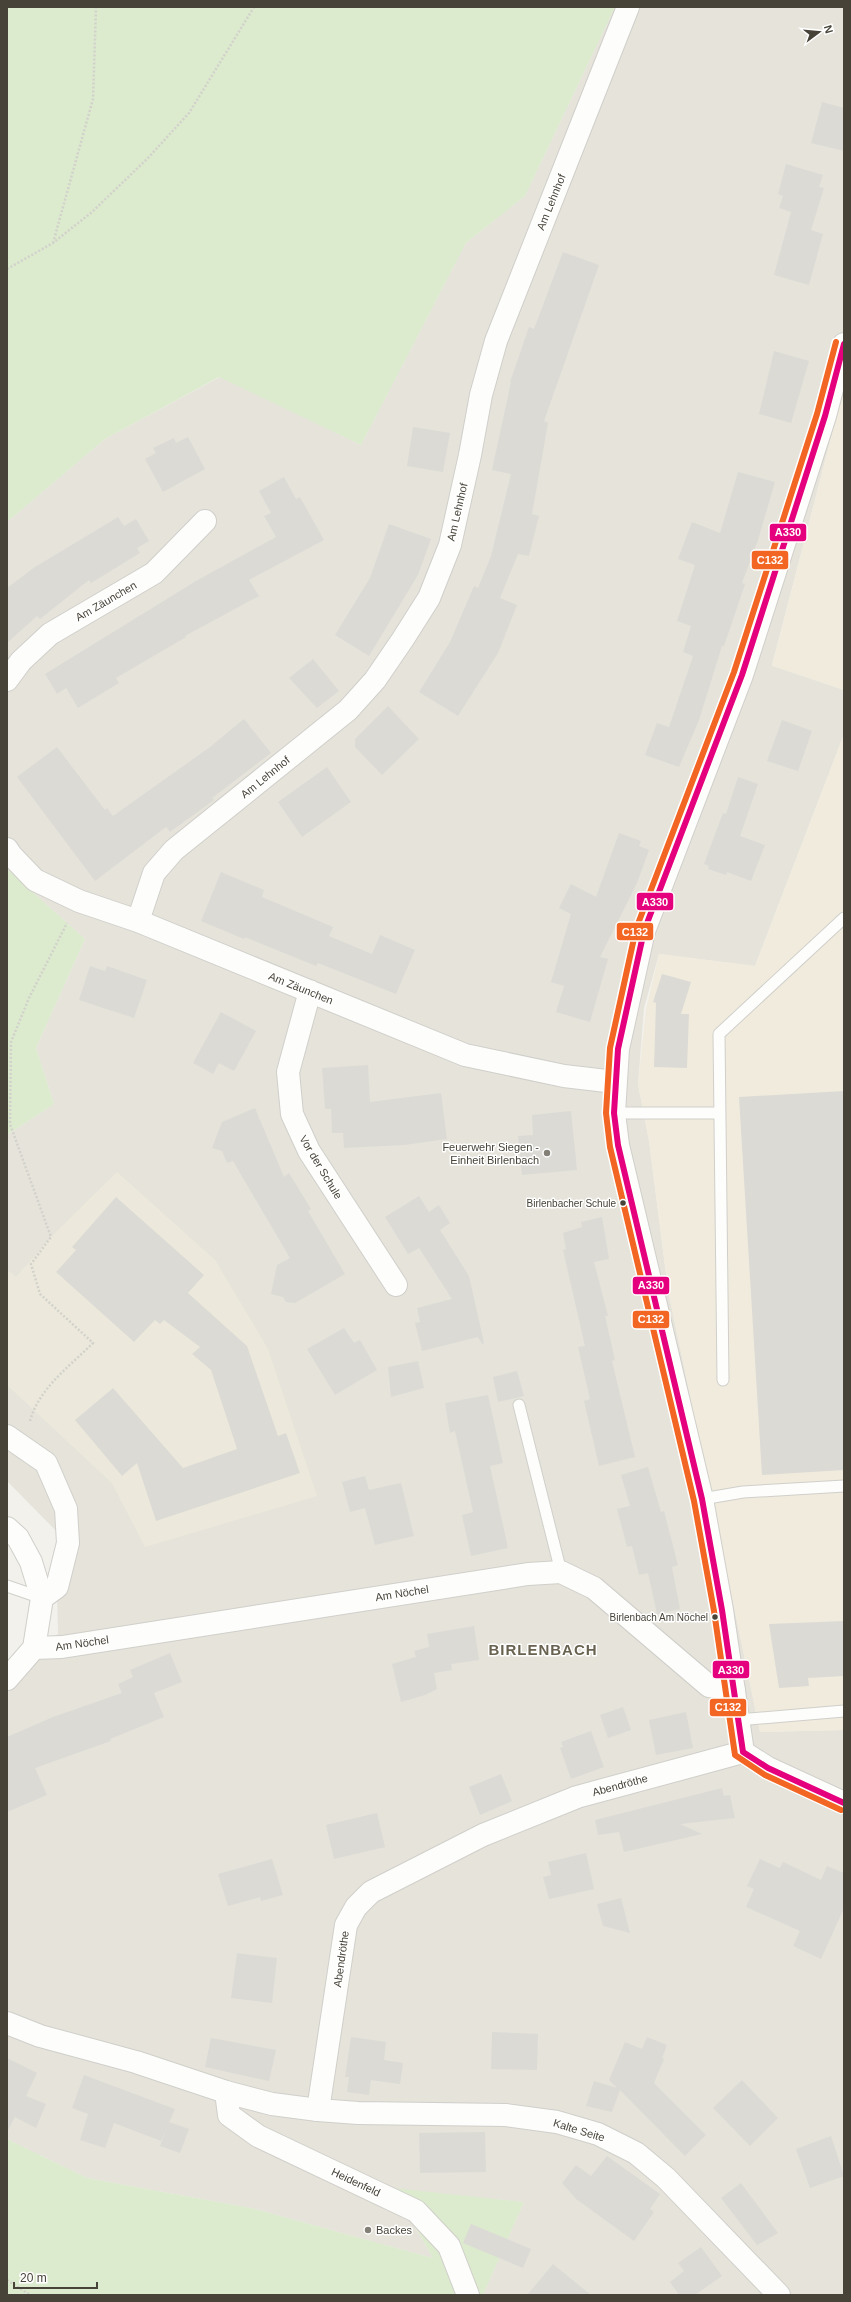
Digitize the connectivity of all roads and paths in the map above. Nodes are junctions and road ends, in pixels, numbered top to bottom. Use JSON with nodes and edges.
{"nodes":[{"id":1,"x":96,"y":7,"type":"edge"},
{"id":2,"x":254,"y":7,"type":"edge"},
{"id":3,"x":628,"y":7,"type":"edge"},
{"id":4,"x":52,"y":243,"type":"junction"},
{"id":5,"x":7,"y":269,"type":"edge"},
{"id":6,"x":844,"y":344,"type":"edge"},
{"id":7,"x":205,"y":521,"type":"dead end"},
{"id":8,"x":7,"y":680,"type":"edge"},
{"id":9,"x":7,"y":849,"type":"edge"},
{"id":10,"x":78,"y":901,"type":"junction"},
{"id":11,"x":844,"y":918,"type":"edge"},
{"id":12,"x":138,"y":921,"type":"junction"},
{"id":13,"x":310,"y":991,"type":"junction"},
{"id":14,"x":615,"y":1082,"type":"junction"},
{"id":15,"x":720,"y":1112,"type":"junction"},
{"id":16,"x":614,"y":1113,"type":"junction"},
{"id":17,"x":396,"y":1284,"type":"dead end"},
{"id":18,"x":723,"y":1380,"type":"dead end"},
{"id":19,"x":519,"y":1406,"type":"dead end"},
{"id":20,"x":15,"y":1441,"type":"edge"},
{"id":21,"x":844,"y":1486,"type":"edge"},
{"id":22,"x":702,"y":1500,"type":"junction"},
{"id":23,"x":7,"y":1528,"type":"edge"},
{"id":24,"x":561,"y":1572,"type":"junction"},
{"id":25,"x":7,"y":1586,"type":"edge"},
{"id":26,"x":42,"y":1598,"type":"junction"},
{"id":27,"x":34,"y":1648,"type":"junction"},
{"id":28,"x":7,"y":1679,"type":"edge"},
{"id":29,"x":734,"y":1689,"type":"junction"},
{"id":30,"x":844,"y":1712,"type":"edge"},
{"id":31,"x":738,"y":1720,"type":"junction"},
{"id":32,"x":743,"y":1752,"type":"junction"},
{"id":33,"x":844,"y":1803,"type":"edge"},
{"id":34,"x":7,"y":2023,"type":"edge"},
{"id":35,"x":226,"y":2092,"type":"junction"},
{"id":36,"x":318,"y":2110,"type":"junction"},
{"id":37,"x":7,"y":2280,"type":"edge"},
{"id":38,"x":30,"y":2295,"type":"edge"},
{"id":39,"x":468,"y":2295,"type":"edge"},
{"id":40,"x":780,"y":2295,"type":"edge"}],
"edges":[{"from":1,"to":4,"type":"path"},
{"from":2,"to":4,"type":"path"},
{"from":3,"to":12,"type":"street","name":"Am Lehnhof"},
{"from":4,"to":5,"type":"path"},
{"from":6,"to":14,"type":"street"},
{"from":7,"to":8,"type":"street","name":"Am Zäunchen"},
{"from":9,"to":10,"type":"street","name":"Am Zäunchen"},
{"from":10,"to":12,"type":"street","name":"Am Zäunchen"},
{"from":10,"to":20,"type":"path"},
{"from":11,"to":15,"type":"lane"},
{"from":12,"to":13,"type":"street","name":"Am Zäunchen"},
{"from":13,"to":14,"type":"street","name":"Am Zäunchen"},
{"from":13,"to":17,"type":"street","name":"Vor der Schule"},
{"from":14,"to":16,"type":"street"},
{"from":15,"to":16,"type":"lane"},
{"from":15,"to":18,"type":"lane"},
{"from":16,"to":22,"type":"street"},
{"from":19,"to":24,"type":"lane"},
{"from":20,"to":26,"type":"street"},
{"from":21,"to":22,"type":"lane"},
{"from":22,"to":29,"type":"street"},
{"from":23,"to":26,"type":"street"},
{"from":24,"to":27,"type":"street","name":"Am Nöchel"},
{"from":24,"to":29,"type":"street","name":"Am Nöchel"},
{"from":25,"to":26,"type":"lane"},
{"from":26,"to":27,"type":"street"},
{"from":27,"to":28,"type":"street"},
{"from":29,"to":31,"type":"street"},
{"from":30,"to":31,"type":"lane"},
{"from":31,"to":32,"type":"street"},
{"from":32,"to":33,"type":"street"},
{"from":32,"to":36,"type":"street","name":"Abendröthe"},
{"from":34,"to":35,"type":"street"},
{"from":35,"to":36,"type":"street"},
{"from":35,"to":39,"type":"street","name":"Heidenfeld"},
{"from":36,"to":40,"type":"street","name":"Kalte Seite"},
{"from":37,"to":38,"type":"path"}]}
